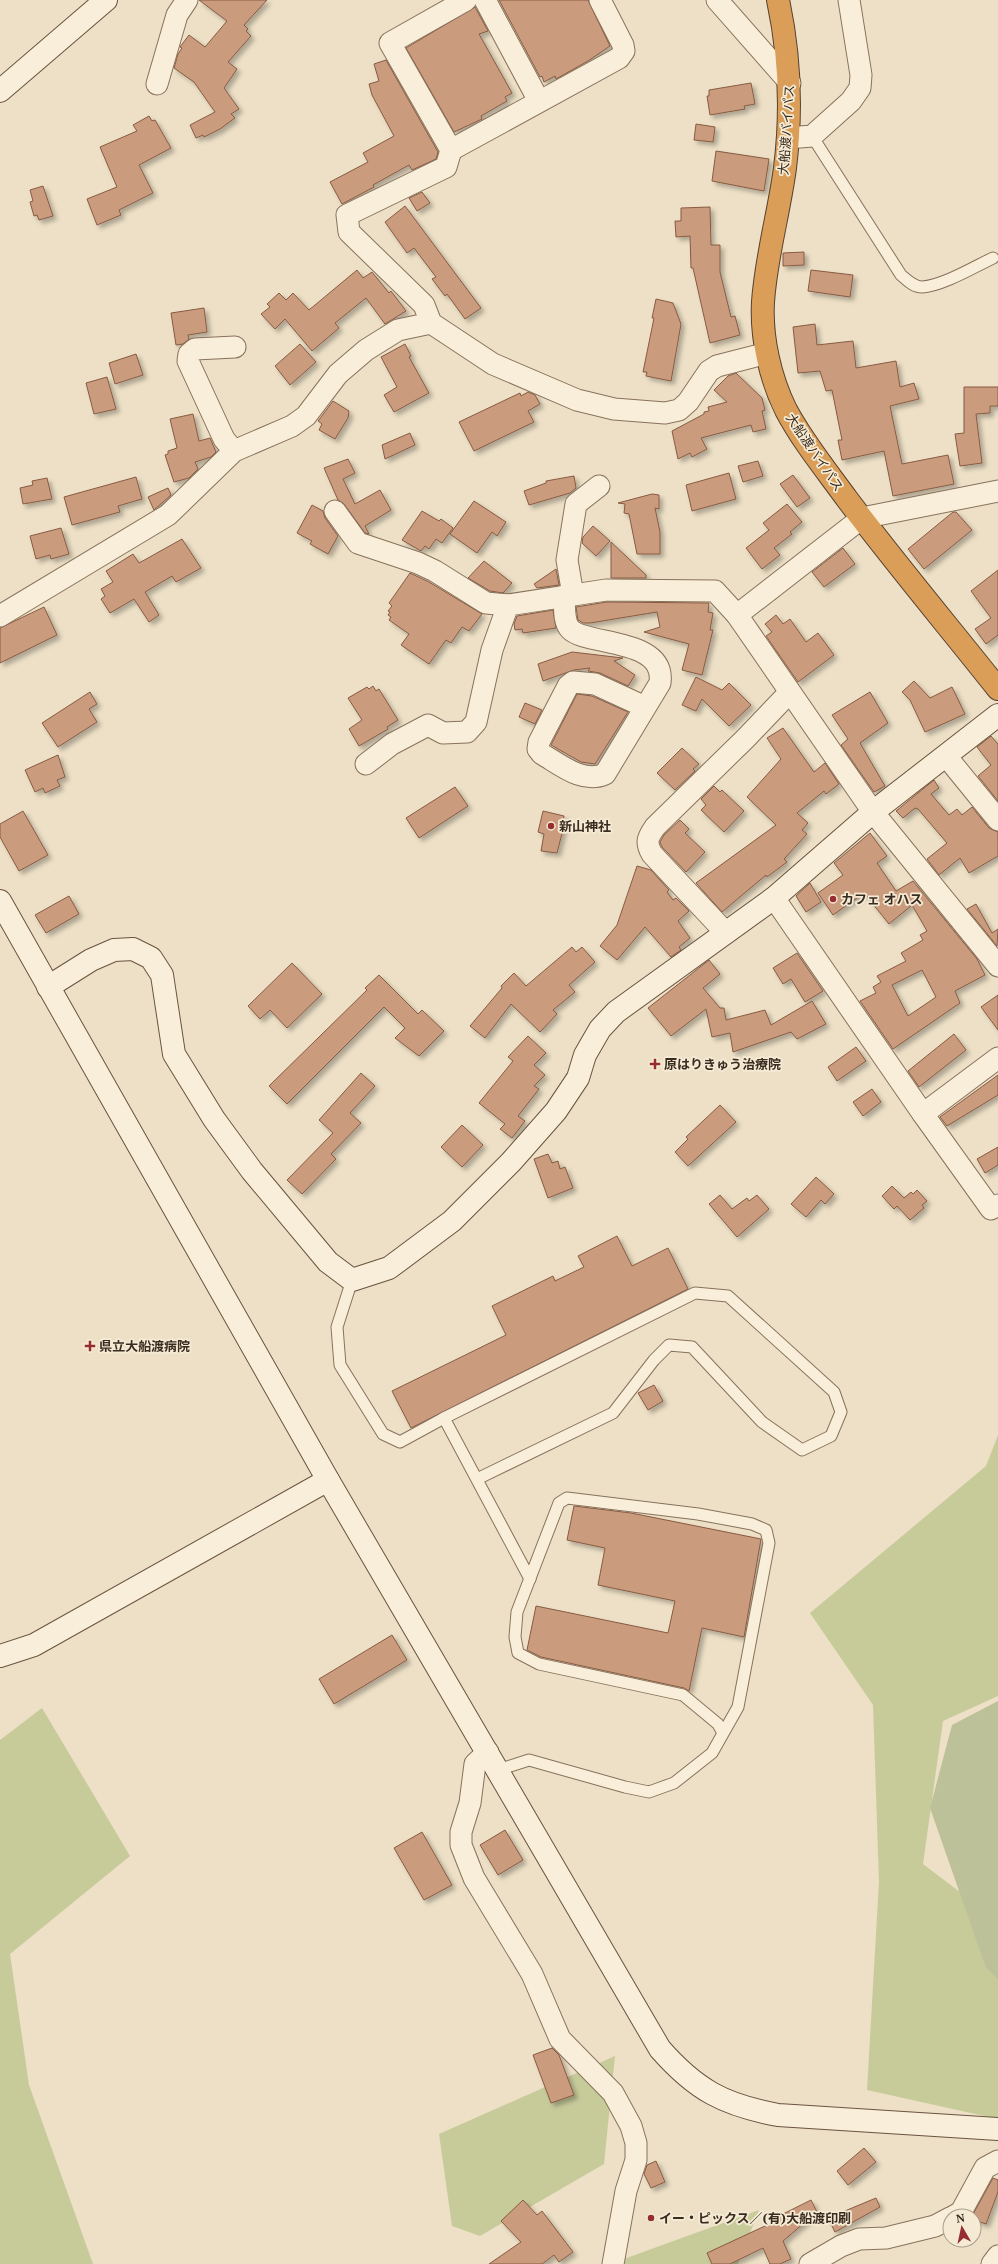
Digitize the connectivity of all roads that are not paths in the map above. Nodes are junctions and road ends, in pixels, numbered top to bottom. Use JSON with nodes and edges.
{"nodes":[{"id":1,"x":106,"y":0,"type":"edge"},
{"id":2,"x":187,"y":0,"type":"edge"},
{"id":3,"x":466,"y":0,"type":"edge"},
{"id":4,"x":485,"y":0,"type":"edge"},
{"id":5,"x":600,"y":0,"type":"edge"},
{"id":6,"x":717,"y":0,"type":"edge"},
{"id":7,"x":778,"y":0,"type":"edge"},
{"id":8,"x":849,"y":0,"type":"edge"},
{"id":9,"x":790,"y":83,"type":"junction"},
{"id":10,"x":157,"y":84,"type":"dead end"},
{"id":11,"x":0,"y":91,"type":"edge"},
{"id":12,"x":539,"y":101,"type":"junction"},
{"id":13,"x":812,"y":136,"type":"junction"},
{"id":14,"x":788,"y":138,"type":"junction"},
{"id":15,"x":451,"y":150,"type":"junction"},
{"id":16,"x":993,"y":258,"type":"dead end"},
{"id":17,"x":431,"y":323,"type":"junction"},
{"id":18,"x":235,"y":348,"type":"dead end"},
{"id":19,"x":767,"y":352,"type":"junction"},
{"id":20,"x":234,"y":451,"type":"junction"},
{"id":21,"x":599,"y":486,"type":"dead end"},
{"id":22,"x":998,"y":491,"type":"edge"},
{"id":23,"x":335,"y":511,"type":"dead end"},
{"id":24,"x":862,"y":518,"type":"junction"},
{"id":25,"x":568,"y":596,"type":"junction"},
{"id":26,"x":508,"y":605,"type":"junction"},
{"id":27,"x":737,"y":615,"type":"junction"},
{"id":28,"x":0,"y":616,"type":"edge"},
{"id":29,"x":998,"y":689,"type":"edge"},
{"id":30,"x":789,"y":692,"type":"junction"},
{"id":31,"x":645,"y":707,"type":"junction"},
{"id":32,"x":998,"y":716,"type":"edge"},
{"id":33,"x":946,"y":756,"type":"junction"},
{"id":34,"x":366,"y":764,"type":"dead end"},
{"id":35,"x":873,"y":812,"type":"junction"},
{"id":36,"x":998,"y":820,"type":"edge"},
{"id":37,"x":774,"y":898,"type":"junction"},
{"id":38,"x":0,"y":900,"type":"edge"},
{"id":39,"x":726,"y":933,"type":"junction"},
{"id":40,"x":998,"y":966,"type":"edge"},
{"id":41,"x":48,"y":987,"type":"junction"},
{"id":42,"x":998,"y":1058,"type":"edge"},
{"id":43,"x":924,"y":1114,"type":"junction"},
{"id":44,"x":998,"y":1205,"type":"edge"},
{"id":45,"x":352,"y":1280,"type":"junction"},
{"id":46,"x":444,"y":1418,"type":"junction"},
{"id":47,"x":477,"y":1479,"type":"junction"},
{"id":48,"x":328,"y":1480,"type":"junction"},
{"id":49,"x":530,"y":1579,"type":"junction"},
{"id":50,"x":0,"y":1656,"type":"edge"},
{"id":51,"x":723,"y":1732,"type":"junction"},
{"id":52,"x":493,"y":1761,"type":"junction"},
{"id":53,"x":998,"y":2129,"type":"edge"},
{"id":54,"x":998,"y":2161,"type":"edge"},
{"id":55,"x":963,"y":2208,"type":"edge"},
{"id":56,"x":942,"y":2222,"type":"edge"},
{"id":57,"x":998,"y":2256,"type":"edge"},
{"id":58,"x":612,"y":2264,"type":"edge"},
{"id":59,"x":810,"y":2264,"type":"edge"},
{"id":60,"x":992,"y":2264,"type":"edge"}],
"edges":[{"from":1,"to":11,"type":"street"},
{"from":2,"to":10,"type":"street"},
{"from":3,"to":15,"type":"street"},
{"from":4,"to":12,"type":"street"},
{"from":5,"to":12,"type":"street"},
{"from":6,"to":9,"type":"street"},
{"from":7,"to":9,"type":"highway","name":"大船渡バイパス"},
{"from":8,"to":13,"type":"street"},
{"from":9,"to":14,"type":"highway","name":"大船渡バイパス"},
{"from":12,"to":15,"type":"street"},
{"from":13,"to":14,"type":"street"},
{"from":13,"to":16,"type":"lane"},
{"from":14,"to":19,"type":"highway","name":"大船渡バイパス"},
{"from":15,"to":17,"type":"street"},
{"from":17,"to":19,"type":"street"},
{"from":17,"to":20,"type":"street"},
{"from":18,"to":20,"type":"street"},
{"from":19,"to":24,"type":"highway","name":"大船渡バイパス"},
{"from":20,"to":28,"type":"street"},
{"from":21,"to":25,"type":"street"},
{"from":22,"to":24,"type":"street"},
{"from":23,"to":26,"type":"street"},
{"from":24,"to":27,"type":"street"},
{"from":24,"to":29,"type":"highway","name":"大船渡バイパス"},
{"from":25,"to":26,"type":"street"},
{"from":25,"to":27,"type":"street"},
{"from":25,"to":31,"type":"street"},
{"from":26,"to":34,"type":"street"},
{"from":27,"to":30,"type":"street"},
{"from":30,"to":35,"type":"street"},
{"from":30,"to":39,"type":"street"},
{"from":31,"to":31,"type":"street"},
{"from":32,"to":33,"type":"street"},
{"from":33,"to":35,"type":"street"},
{"from":33,"to":36,"type":"street"},
{"from":35,"to":37,"type":"street"},
{"from":35,"to":40,"type":"street"},
{"from":37,"to":39,"type":"street"},
{"from":37,"to":43,"type":"street"},
{"from":38,"to":41,"type":"street"},
{"from":39,"to":45,"type":"street"},
{"from":41,"to":45,"type":"street"},
{"from":41,"to":48,"type":"street"},
{"from":42,"to":43,"type":"street"},
{"from":43,"to":44,"type":"street"},
{"from":45,"to":46,"type":"lane"},
{"from":46,"to":47,"type":"lane"},
{"from":46,"to":47,"type":"lane"},
{"from":47,"to":49,"type":"lane"},
{"from":48,"to":50,"type":"street"},
{"from":48,"to":52,"type":"street"},
{"from":49,"to":51,"type":"lane"},
{"from":49,"to":51,"type":"lane"},
{"from":51,"to":52,"type":"lane"},
{"from":52,"to":53,"type":"street"},
{"from":52,"to":58,"type":"street"},
{"from":54,"to":55,"type":"street"},
{"from":56,"to":59,"type":"street"},
{"from":57,"to":60,"type":"street"}]}
